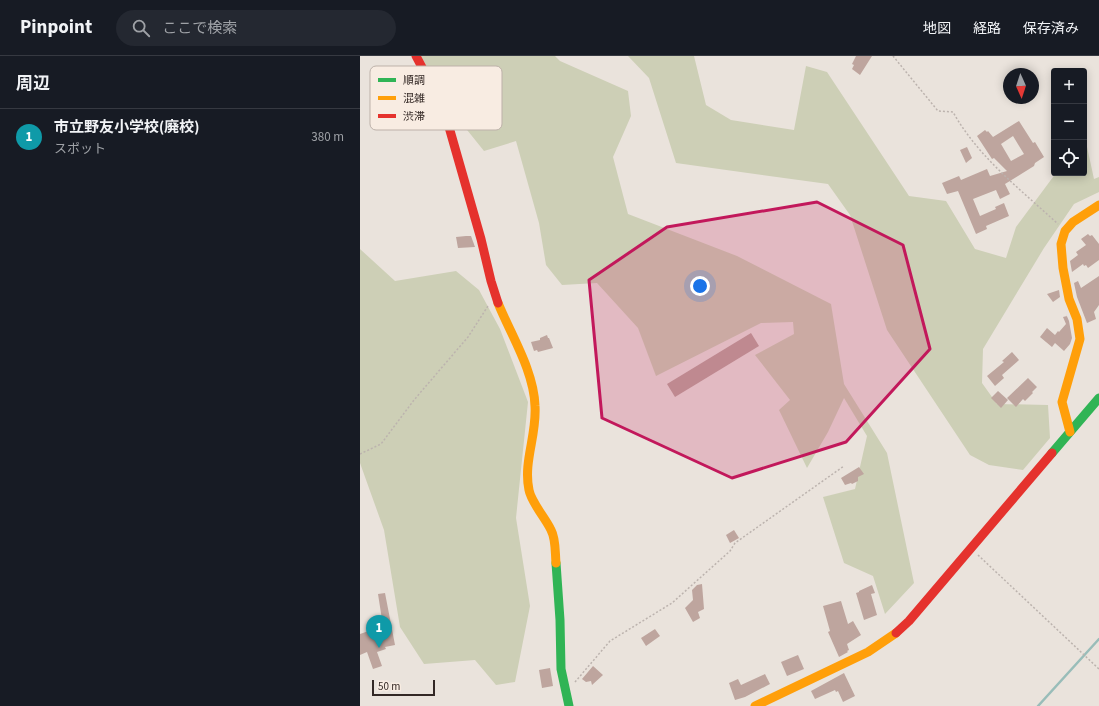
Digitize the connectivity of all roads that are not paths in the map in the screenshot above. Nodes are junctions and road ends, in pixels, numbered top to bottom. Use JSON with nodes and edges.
{"nodes":[{"id":1,"x":416,"y":56,"type":"edge"},
{"id":2,"x":421,"y":66,"type":"edge"},
{"id":3,"x":450,"y":130,"type":"edge"},
{"id":4,"x":1099,"y":205,"type":"edge"},
{"id":5,"x":1099,"y":398,"type":"edge"},
{"id":6,"x":1070,"y":432,"type":"junction"},
{"id":7,"x":569,"y":706,"type":"edge"},
{"id":8,"x":755,"y":706,"type":"edge"}],
"edges":[{"from":1,"to":2,"type":"street"},
{"from":3,"to":7,"type":"street"},
{"from":4,"to":6,"type":"street"},
{"from":5,"to":6,"type":"street"},
{"from":6,"to":8,"type":"street"}]}
